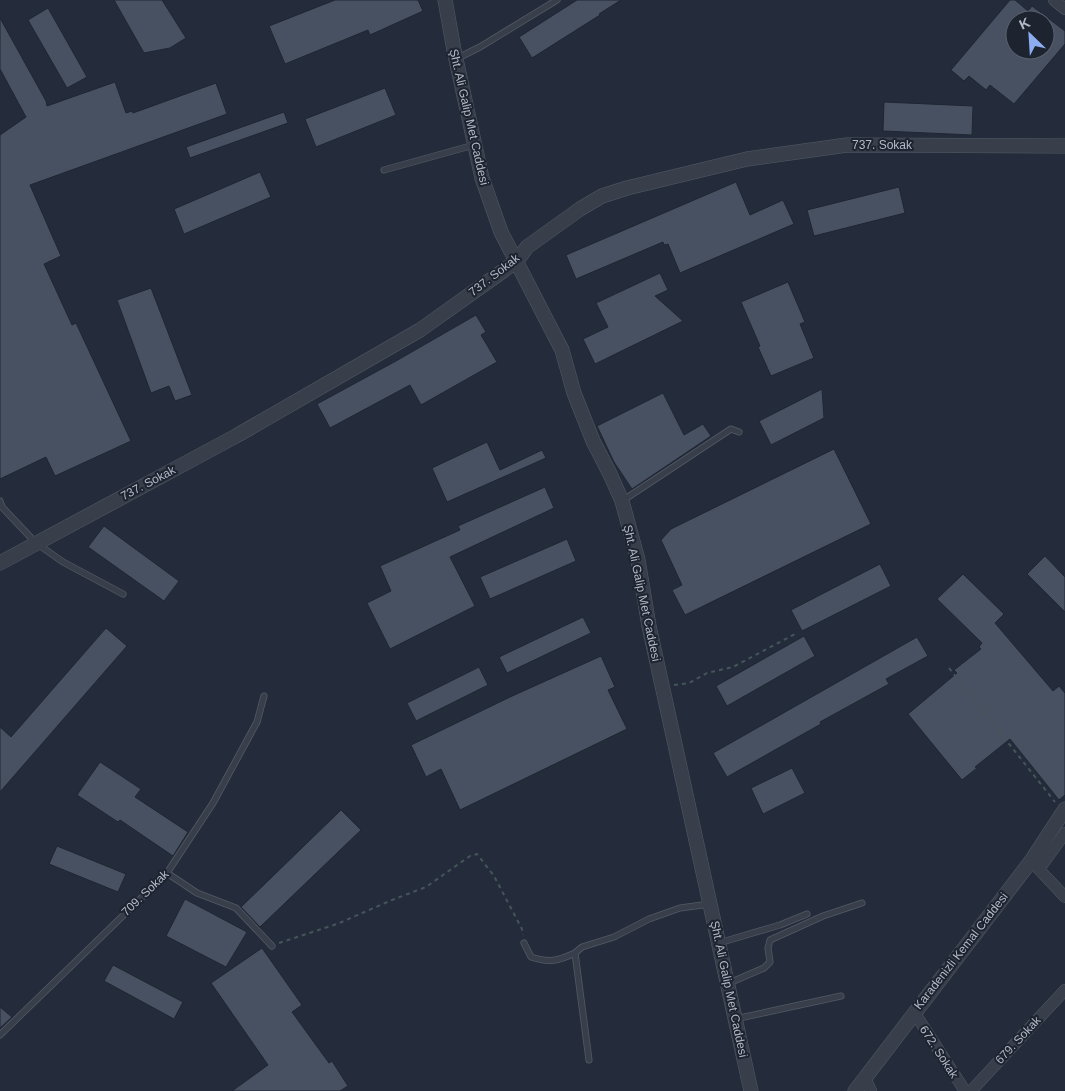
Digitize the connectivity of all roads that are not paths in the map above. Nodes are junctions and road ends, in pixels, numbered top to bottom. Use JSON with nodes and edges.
{"nodes":[{"id":1,"x":445,"y":0,"type":"edge"},
{"id":2,"x":557,"y":0,"type":"edge"},
{"id":3,"x":1054,"y":0,"type":"edge"},
{"id":4,"x":1065,"y":8,"type":"edge"},
{"id":5,"x":456,"y":59,"type":"junction"},
{"id":6,"x":474,"y":145,"type":"junction"},
{"id":7,"x":1065,"y":146,"type":"edge"},
{"id":8,"x":384,"y":170,"type":"dead end"},
{"id":9,"x":517,"y":261,"type":"junction"},
{"id":10,"x":739,"y":432,"type":"dead end"},
{"id":11,"x":0,"y":501,"type":"edge"},
{"id":12,"x":622,"y":501,"type":"junction"},
{"id":13,"x":36,"y":543,"type":"junction"},
{"id":14,"x":0,"y":563,"type":"edge"},
{"id":15,"x":123,"y":594,"type":"dead end"},
{"id":16,"x":264,"y":696,"type":"dead end"},
{"id":17,"x":1064,"y":810,"type":"edge"},
{"id":18,"x":1065,"y":833,"type":"edge"},
{"id":19,"x":1035,"y":865,"type":"junction"},
{"id":20,"x":167,"y":873,"type":"junction"},
{"id":21,"x":1065,"y":897,"type":"edge"},
{"id":22,"x":862,"y":903,"type":"dead end"},
{"id":23,"x":710,"y":904,"type":"junction"},
{"id":24,"x":807,"y":914,"type":"dead end"},
{"id":25,"x":524,"y":943,"type":"road end"},
{"id":26,"x":719,"y":943,"type":"junction"},
{"id":27,"x":272,"y":946,"type":"road end"},
{"id":28,"x":575,"y":953,"type":"junction"},
{"id":29,"x":728,"y":984,"type":"junction"},
{"id":30,"x":1065,"y":990,"type":"edge"},
{"id":31,"x":841,"y":996,"type":"dead end"},
{"id":32,"x":914,"y":1012,"type":"junction"},
{"id":33,"x":735,"y":1019,"type":"junction"},
{"id":34,"x":0,"y":1036,"type":"edge"},
{"id":35,"x":589,"y":1060,"type":"dead end"},
{"id":36,"x":865,"y":1078,"type":"junction"},
{"id":37,"x":750,"y":1091,"type":"edge"},
{"id":38,"x":855,"y":1091,"type":"edge"},
{"id":39,"x":871,"y":1091,"type":"edge"},
{"id":40,"x":965,"y":1091,"type":"edge"},
{"id":41,"x":971,"y":1091,"type":"edge"}],
"edges":[{"from":1,"to":5,"type":"street","name":"Şht. Ali Galip Met Caddesi"},
{"from":2,"to":5,"type":"lane"},
{"from":3,"to":4,"type":"street"},
{"from":5,"to":6,"type":"street","name":"Şht. Ali Galip Met Caddesi"},
{"from":6,"to":8,"type":"lane"},
{"from":6,"to":9,"type":"street","name":"Şht. Ali Galip Met Caddesi"},
{"from":7,"to":9,"type":"street","name":"737. Sokak"},
{"from":9,"to":12,"type":"street","name":"Şht. Ali Galip Met Caddesi"},
{"from":9,"to":13,"type":"street","name":"737. Sokak"},
{"from":10,"to":12,"type":"lane"},
{"from":11,"to":13,"type":"lane"},
{"from":12,"to":23,"type":"street","name":"Şht. Ali Galip Met Caddesi"},
{"from":13,"to":14,"type":"street","name":"737. Sokak"},
{"from":13,"to":15,"type":"lane"},
{"from":16,"to":20,"type":"lane","name":"709. Sokak"},
{"from":17,"to":19,"type":"street","name":"Karadenizli Kemal Caddesi"},
{"from":18,"to":19,"type":"street"},
{"from":19,"to":21,"type":"street"},
{"from":19,"to":32,"type":"street","name":"Karadenizli Kemal Caddesi"},
{"from":20,"to":27,"type":"lane"},
{"from":20,"to":34,"type":"lane","name":"709. Sokak"},
{"from":22,"to":29,"type":"lane"},
{"from":23,"to":26,"type":"street","name":"Şht. Ali Galip Met Caddesi"},
{"from":23,"to":28,"type":"lane"},
{"from":24,"to":26,"type":"lane"},
{"from":25,"to":28,"type":"lane"},
{"from":26,"to":29,"type":"street","name":"Şht. Ali Galip Met Caddesi"},
{"from":28,"to":35,"type":"lane"},
{"from":29,"to":33,"type":"street","name":"Şht. Ali Galip Met Caddesi"},
{"from":30,"to":41,"type":"street","name":"679. Sokak"},
{"from":31,"to":33,"type":"lane"},
{"from":32,"to":36,"type":"street","name":"Karadenizli Kemal Caddesi"},
{"from":32,"to":40,"type":"street","name":"672. Sokak"},
{"from":33,"to":37,"type":"street","name":"Şht. Ali Galip Met Caddesi"},
{"from":36,"to":38,"type":"street","name":"Karadenizli Kemal Caddesi"},
{"from":36,"to":39,"type":"street"}]}
